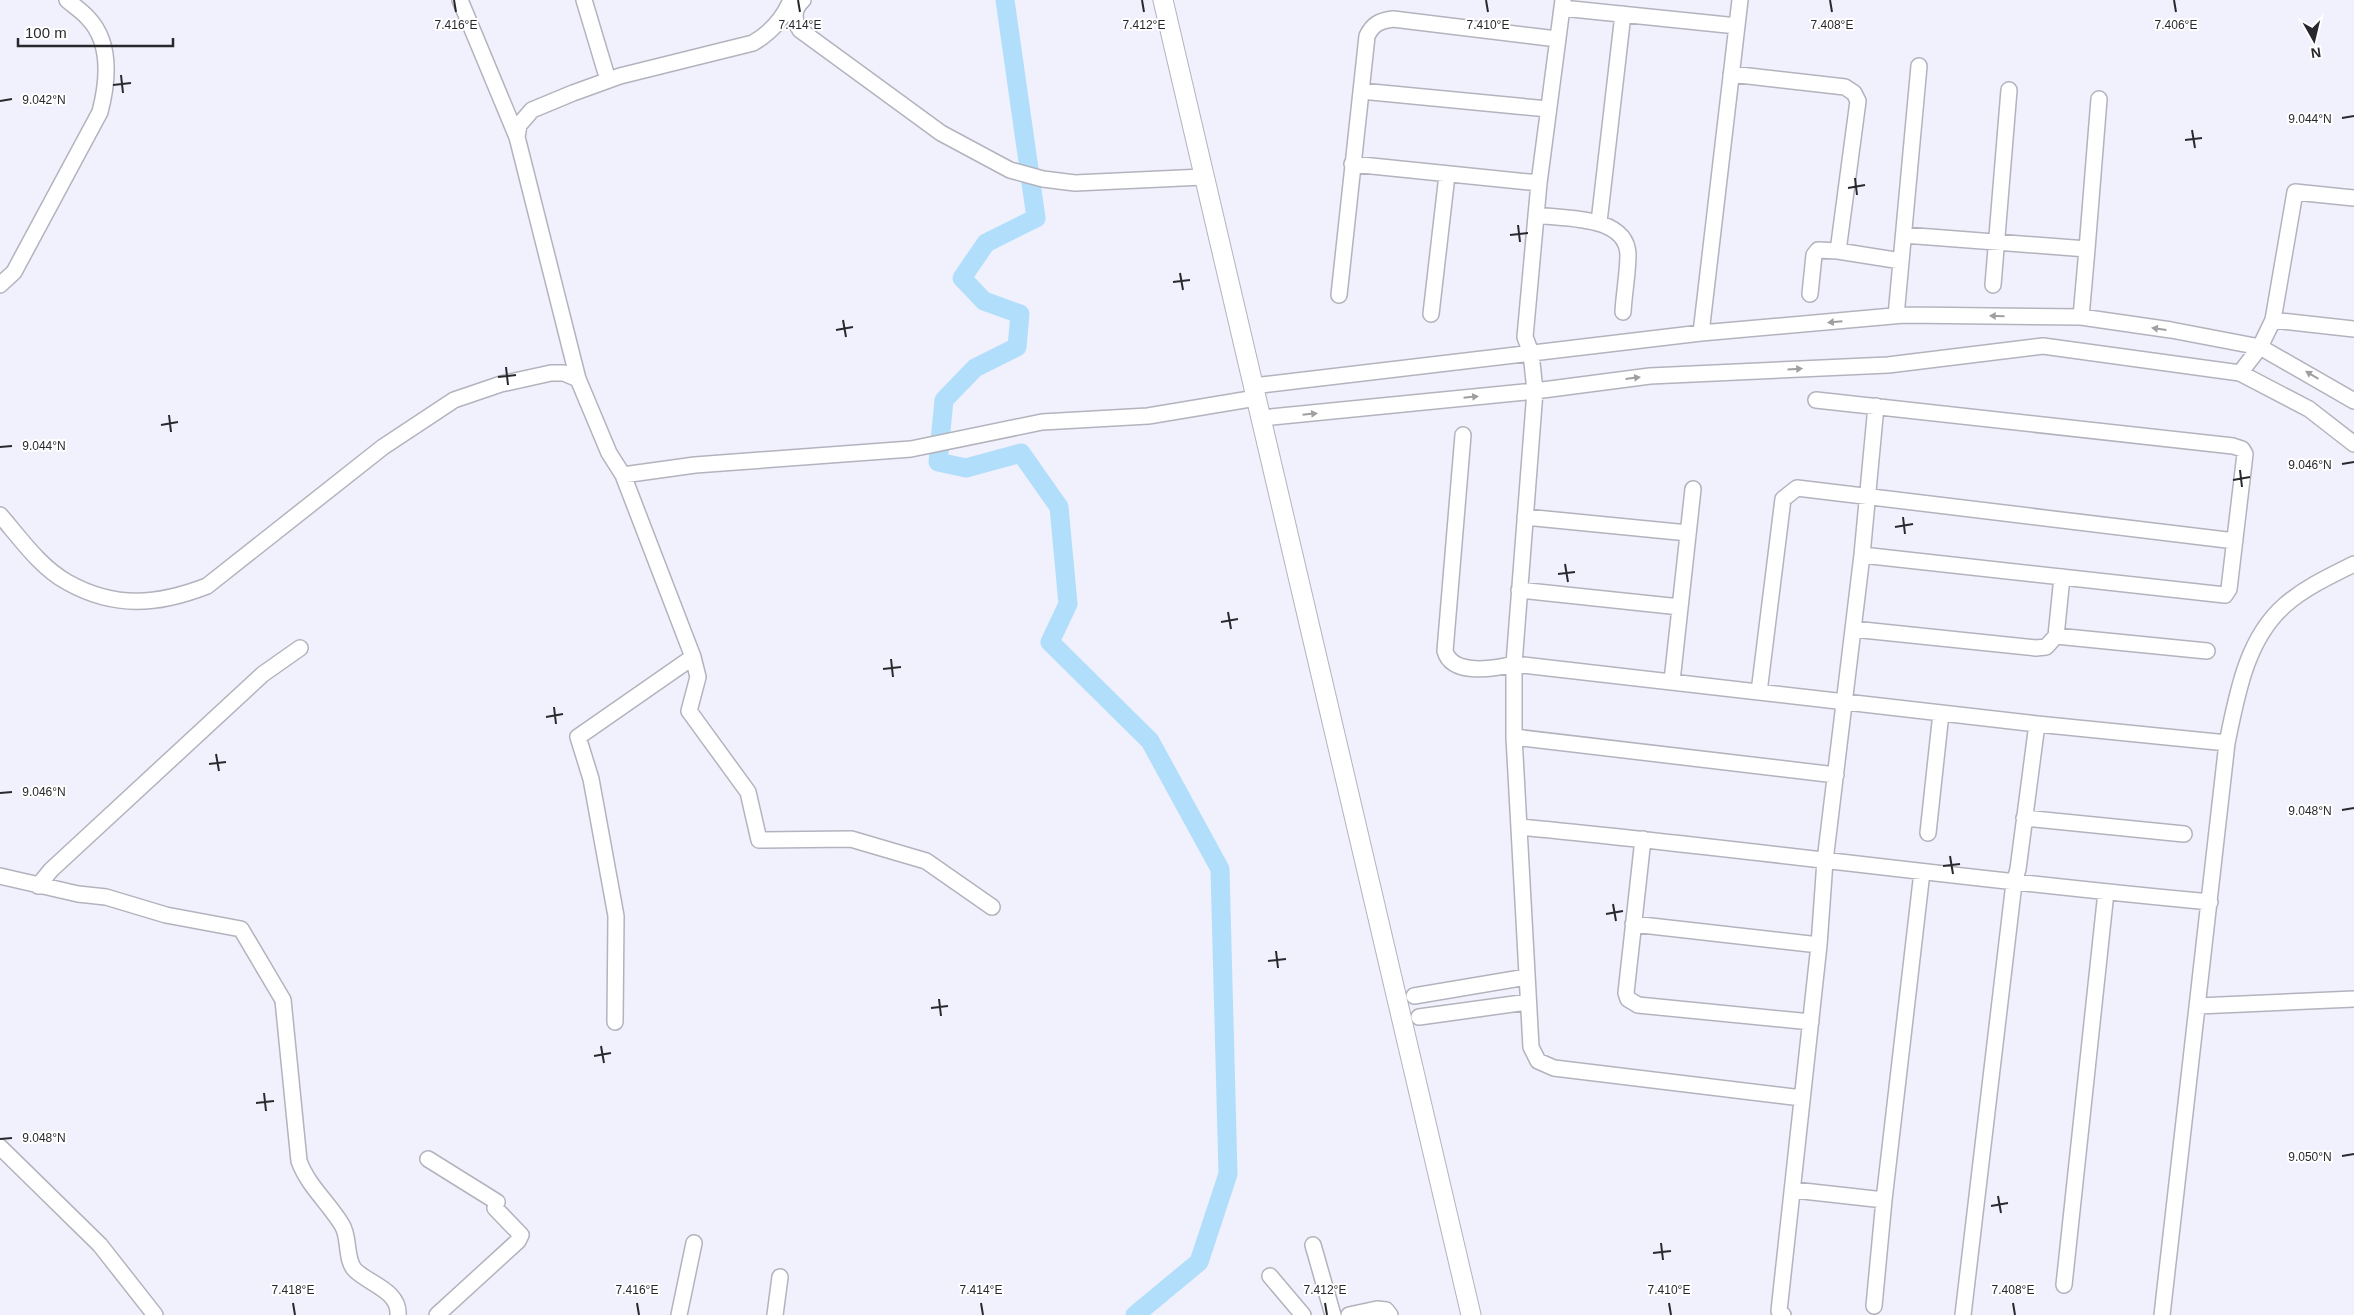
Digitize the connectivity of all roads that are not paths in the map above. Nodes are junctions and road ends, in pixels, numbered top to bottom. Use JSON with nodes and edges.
{"nodes":[{"id":1,"x":67,"y":0,"type":"edge"},
{"id":2,"x":460,"y":0,"type":"edge"},
{"id":3,"x":584,"y":0,"type":"edge"},
{"id":4,"x":791,"y":0,"type":"edge"},
{"id":5,"x":803,"y":0,"type":"edge"},
{"id":6,"x":1163,"y":0,"type":"edge"},
{"id":7,"x":1740,"y":0,"type":"edge"},
{"id":8,"x":1562,"y":4,"type":"edge"},
{"id":9,"x":1623,"y":14,"type":"junction"},
{"id":10,"x":1737,"y":26,"type":"junction"},
{"id":11,"x":1557,"y":39,"type":"junction"},
{"id":12,"x":1919,"y":66,"type":"dead end"},
{"id":13,"x":1731,"y":74,"type":"junction"},
{"id":14,"x":608,"y":80,"type":"junction"},
{"id":15,"x":2009,"y":90,"type":"dead end"},
{"id":16,"x":1361,"y":91,"type":"junction"},
{"id":17,"x":2099,"y":99,"type":"dead end"},
{"id":18,"x":1548,"y":109,"type":"junction"},
{"id":19,"x":517,"y":137,"type":"junction"},
{"id":20,"x":1352,"y":164,"type":"junction"},
{"id":21,"x":1446,"y":175,"type":"junction"},
{"id":22,"x":1203,"y":177,"type":"junction"},
{"id":23,"x":1539,"y":183,"type":"junction"},
{"id":24,"x":2354,"y":198,"type":"edge"},
{"id":25,"x":1536,"y":216,"type":"junction"},
{"id":26,"x":1599,"y":222,"type":"junction"},
{"id":27,"x":1904,"y":235,"type":"junction"},
{"id":28,"x":1996,"y":242,"type":"junction"},
{"id":29,"x":2087,"y":249,"type":"junction"},
{"id":30,"x":1838,"y":251,"type":"junction"},
{"id":31,"x":1901,"y":261,"type":"junction"},
{"id":32,"x":0,"y":285,"type":"edge"},
{"id":33,"x":1993,"y":285,"type":"dead end"},
{"id":34,"x":1810,"y":294,"type":"dead end"},
{"id":35,"x":1339,"y":295,"type":"dead end"},
{"id":36,"x":1623,"y":312,"type":"dead end"},
{"id":37,"x":1431,"y":314,"type":"dead end"},
{"id":38,"x":1896,"y":316,"type":"junction"},
{"id":39,"x":2081,"y":317,"type":"junction"},
{"id":40,"x":2273,"y":320,"type":"junction"},
{"id":41,"x":2354,"y":329,"type":"edge"},
{"id":42,"x":1701,"y":334,"type":"junction"},
{"id":43,"x":2260,"y":347,"type":"junction"},
{"id":44,"x":1531,"y":353,"type":"junction"},
{"id":45,"x":2240,"y":373,"type":"junction"},
{"id":46,"x":578,"y":379,"type":"junction"},
{"id":47,"x":1535,"y":391,"type":"junction"},
{"id":48,"x":1254,"y":392,"type":"junction"},
{"id":49,"x":1816,"y":400,"type":"dead end"},
{"id":50,"x":2354,"y":401,"type":"edge"},
{"id":51,"x":1876,"y":406,"type":"junction"},
{"id":52,"x":1261,"y":418,"type":"junction"},
{"id":53,"x":1463,"y":435,"type":"dead end"},
{"id":54,"x":2354,"y":444,"type":"edge"},
{"id":55,"x":624,"y":475,"type":"junction"},
{"id":56,"x":1693,"y":489,"type":"dead end"},
{"id":57,"x":1867,"y":498,"type":"junction"},
{"id":58,"x":0,"y":515,"type":"edge"},
{"id":59,"x":1525,"y":517,"type":"junction"},
{"id":60,"x":5,"y":530,"type":"edge"},
{"id":61,"x":1688,"y":533,"type":"junction"},
{"id":62,"x":2235,"y":541,"type":"junction"},
{"id":63,"x":1862,"y":555,"type":"junction"},
{"id":64,"x":2354,"y":564,"type":"edge"},
{"id":65,"x":2062,"y":577,"type":"junction"},
{"id":66,"x":1519,"y":590,"type":"junction"},
{"id":67,"x":1680,"y":607,"type":"junction"},
{"id":68,"x":1853,"y":629,"type":"junction"},
{"id":69,"x":2056,"y":636,"type":"junction"},
{"id":70,"x":300,"y":648,"type":"dead end"},
{"id":71,"x":2207,"y":651,"type":"dead end"},
{"id":72,"x":693,"y":657,"type":"junction"},
{"id":73,"x":1514,"y":664,"type":"junction"},
{"id":74,"x":1672,"y":681,"type":"junction"},
{"id":75,"x":1759,"y":692,"type":"junction"},
{"id":76,"x":1845,"y":703,"type":"junction"},
{"id":77,"x":1941,"y":713,"type":"junction"},
{"id":78,"x":2037,"y":724,"type":"junction"},
{"id":79,"x":1514,"y":737,"type":"junction"},
{"id":80,"x":2227,"y":743,"type":"junction"},
{"id":81,"x":1836,"y":775,"type":"junction"},
{"id":82,"x":2024,"y":818,"type":"junction"},
{"id":83,"x":1520,"y":827,"type":"junction"},
{"id":84,"x":1928,"y":834,"type":"dead end"},
{"id":85,"x":2184,"y":834,"type":"dead end"},
{"id":86,"x":1643,"y":839,"type":"junction"},
{"id":87,"x":1825,"y":861,"type":"junction"},
{"id":88,"x":1922,"y":872,"type":"junction"},
{"id":89,"x":0,"y":876,"type":"edge"},
{"id":90,"x":2014,"y":883,"type":"junction"},
{"id":91,"x":38,"y":886,"type":"junction"},
{"id":92,"x":2106,"y":892,"type":"junction"},
{"id":93,"x":2210,"y":902,"type":"junction"},
{"id":94,"x":992,"y":907,"type":"dead end"},
{"id":95,"x":1633,"y":924,"type":"junction"},
{"id":96,"x":1819,"y":945,"type":"junction"},
{"id":97,"x":1527,"y":977,"type":"junction"},
{"id":98,"x":1414,"y":996,"type":"dead end"},
{"id":99,"x":2354,"y":999,"type":"edge"},
{"id":100,"x":1528,"y":1002,"type":"junction"},
{"id":101,"x":2198,"y":1006,"type":"junction"},
{"id":102,"x":1419,"y":1017,"type":"dead end"},
{"id":103,"x":615,"y":1022,"type":"dead end"},
{"id":104,"x":1811,"y":1022,"type":"junction"},
{"id":105,"x":1802,"y":1098,"type":"junction"},
{"id":106,"x":0,"y":1147,"type":"edge"},
{"id":107,"x":428,"y":1159,"type":"dead end"},
{"id":108,"x":1794,"y":1190,"type":"junction"},
{"id":109,"x":1884,"y":1200,"type":"junction"},
{"id":110,"x":694,"y":1243,"type":"dead end"},
{"id":111,"x":1313,"y":1245,"type":"dead end"},
{"id":112,"x":1270,"y":1276,"type":"dead end"},
{"id":113,"x":780,"y":1277,"type":"dead end"},
{"id":114,"x":2064,"y":1285,"type":"dead end"},
{"id":115,"x":1874,"y":1306,"type":"dead end"},
{"id":116,"x":155,"y":1315,"type":"edge"},
{"id":117,"x":398,"y":1315,"type":"edge"},
{"id":118,"x":437,"y":1315,"type":"edge"},
{"id":119,"x":679,"y":1315,"type":"edge"},
{"id":120,"x":775,"y":1315,"type":"edge"},
{"id":121,"x":1304,"y":1315,"type":"edge"},
{"id":122,"x":1333,"y":1315,"type":"edge"},
{"id":123,"x":1349,"y":1315,"type":"edge"},
{"id":124,"x":1390,"y":1315,"type":"edge"},
{"id":125,"x":1471,"y":1315,"type":"edge"},
{"id":126,"x":1784,"y":1315,"type":"edge"},
{"id":127,"x":1963,"y":1315,"type":"edge"},
{"id":128,"x":2162,"y":1315,"type":"edge"}],
"edges":[{"from":1,"to":32,"type":"street"},
{"from":2,"to":19,"type":"street"},
{"from":3,"to":14,"type":"street"},
{"from":4,"to":14,"type":"street"},
{"from":5,"to":22,"type":"street"},
{"from":6,"to":22,"type":"main road"},
{"from":7,"to":10,"type":"street"},
{"from":8,"to":9,"type":"street"},
{"from":8,"to":11,"type":"street"},
{"from":9,"to":10,"type":"street"},
{"from":9,"to":26,"type":"street"},
{"from":10,"to":13,"type":"street"},
{"from":11,"to":16,"type":"street"},
{"from":11,"to":18,"type":"street"},
{"from":12,"to":27,"type":"street"},
{"from":13,"to":30,"type":"street"},
{"from":13,"to":42,"type":"street"},
{"from":14,"to":19,"type":"street"},
{"from":15,"to":28,"type":"street"},
{"from":16,"to":18,"type":"street"},
{"from":16,"to":20,"type":"street"},
{"from":17,"to":29,"type":"street"},
{"from":18,"to":23,"type":"street"},
{"from":19,"to":46,"type":"street"},
{"from":20,"to":21,"type":"street"},
{"from":20,"to":35,"type":"street"},
{"from":21,"to":23,"type":"street"},
{"from":21,"to":37,"type":"street"},
{"from":22,"to":48,"type":"main road"},
{"from":23,"to":25,"type":"street"},
{"from":24,"to":40,"type":"street"},
{"from":25,"to":26,"type":"street"},
{"from":25,"to":44,"type":"street"},
{"from":26,"to":36,"type":"street"},
{"from":27,"to":28,"type":"street"},
{"from":27,"to":31,"type":"street"},
{"from":28,"to":29,"type":"street"},
{"from":28,"to":33,"type":"street"},
{"from":29,"to":39,"type":"street"},
{"from":30,"to":31,"type":"street"},
{"from":30,"to":34,"type":"street"},
{"from":31,"to":38,"type":"street"},
{"from":39,"to":38,"type":"street","one_way":true},
{"from":38,"to":42,"type":"street","one_way":true},
{"from":43,"to":39,"type":"street","one_way":true},
{"from":40,"to":41,"type":"street"},
{"from":40,"to":43,"type":"street"},
{"from":42,"to":44,"type":"street"},
{"from":43,"to":45,"type":"street"},
{"from":50,"to":43,"type":"street","one_way":true},
{"from":44,"to":47,"type":"street"},
{"from":44,"to":48,"type":"street"},
{"from":47,"to":45,"type":"street","one_way":true},
{"from":45,"to":54,"type":"street"},
{"from":46,"to":55,"type":"street"},
{"from":46,"to":60,"type":"street"},
{"from":52,"to":47,"type":"street","one_way":true},
{"from":47,"to":59,"type":"street"},
{"from":48,"to":52,"type":"main road"},
{"from":48,"to":55,"type":"street"},
{"from":49,"to":51,"type":"street"},
{"from":51,"to":57,"type":"street"},
{"from":51,"to":62,"type":"street"},
{"from":52,"to":125,"type":"main road"},
{"from":53,"to":73,"type":"street"},
{"from":55,"to":72,"type":"street"},
{"from":56,"to":61,"type":"street"},
{"from":57,"to":62,"type":"street"},
{"from":57,"to":63,"type":"street"},
{"from":57,"to":75,"type":"street"},
{"from":58,"to":60,"type":"street"},
{"from":59,"to":61,"type":"street"},
{"from":59,"to":66,"type":"street"},
{"from":61,"to":67,"type":"street"},
{"from":62,"to":65,"type":"street"},
{"from":63,"to":65,"type":"street"},
{"from":63,"to":68,"type":"street"},
{"from":64,"to":80,"type":"street"},
{"from":65,"to":69,"type":"street"},
{"from":66,"to":67,"type":"street"},
{"from":66,"to":73,"type":"street"},
{"from":67,"to":74,"type":"street"},
{"from":68,"to":69,"type":"street"},
{"from":68,"to":76,"type":"street"},
{"from":69,"to":71,"type":"street"},
{"from":70,"to":91,"type":"street"},
{"from":72,"to":94,"type":"street"},
{"from":72,"to":103,"type":"street"},
{"from":73,"to":74,"type":"street"},
{"from":73,"to":79,"type":"street"},
{"from":74,"to":75,"type":"street"},
{"from":75,"to":76,"type":"street"},
{"from":76,"to":77,"type":"street"},
{"from":76,"to":81,"type":"street"},
{"from":77,"to":78,"type":"street"},
{"from":77,"to":84,"type":"street"},
{"from":78,"to":80,"type":"street"},
{"from":78,"to":82,"type":"street"},
{"from":79,"to":81,"type":"street"},
{"from":79,"to":83,"type":"street"},
{"from":80,"to":93,"type":"street"},
{"from":81,"to":87,"type":"street"},
{"from":82,"to":85,"type":"street"},
{"from":82,"to":90,"type":"street"},
{"from":83,"to":86,"type":"street"},
{"from":83,"to":97,"type":"street"},
{"from":86,"to":87,"type":"street"},
{"from":86,"to":95,"type":"street"},
{"from":87,"to":88,"type":"street"},
{"from":87,"to":96,"type":"street"},
{"from":88,"to":90,"type":"street"},
{"from":88,"to":109,"type":"street"},
{"from":89,"to":91,"type":"street"},
{"from":90,"to":92,"type":"street"},
{"from":90,"to":127,"type":"street"},
{"from":91,"to":117,"type":"street"},
{"from":92,"to":93,"type":"street"},
{"from":92,"to":114,"type":"street"},
{"from":93,"to":101,"type":"street"},
{"from":95,"to":96,"type":"street"},
{"from":95,"to":104,"type":"street"},
{"from":96,"to":104,"type":"street"},
{"from":97,"to":98,"type":"street"},
{"from":97,"to":100,"type":"street"},
{"from":99,"to":101,"type":"street"},
{"from":100,"to":102,"type":"street"},
{"from":100,"to":105,"type":"street"},
{"from":101,"to":128,"type":"street"},
{"from":104,"to":105,"type":"street"},
{"from":105,"to":108,"type":"street"},
{"from":106,"to":116,"type":"street"},
{"from":107,"to":118,"type":"street"},
{"from":108,"to":109,"type":"street"},
{"from":108,"to":126,"type":"street"},
{"from":109,"to":115,"type":"street"},
{"from":110,"to":119,"type":"street"},
{"from":111,"to":122,"type":"street"},
{"from":112,"to":121,"type":"street"},
{"from":113,"to":120,"type":"street"},
{"from":123,"to":124,"type":"street"}]}
